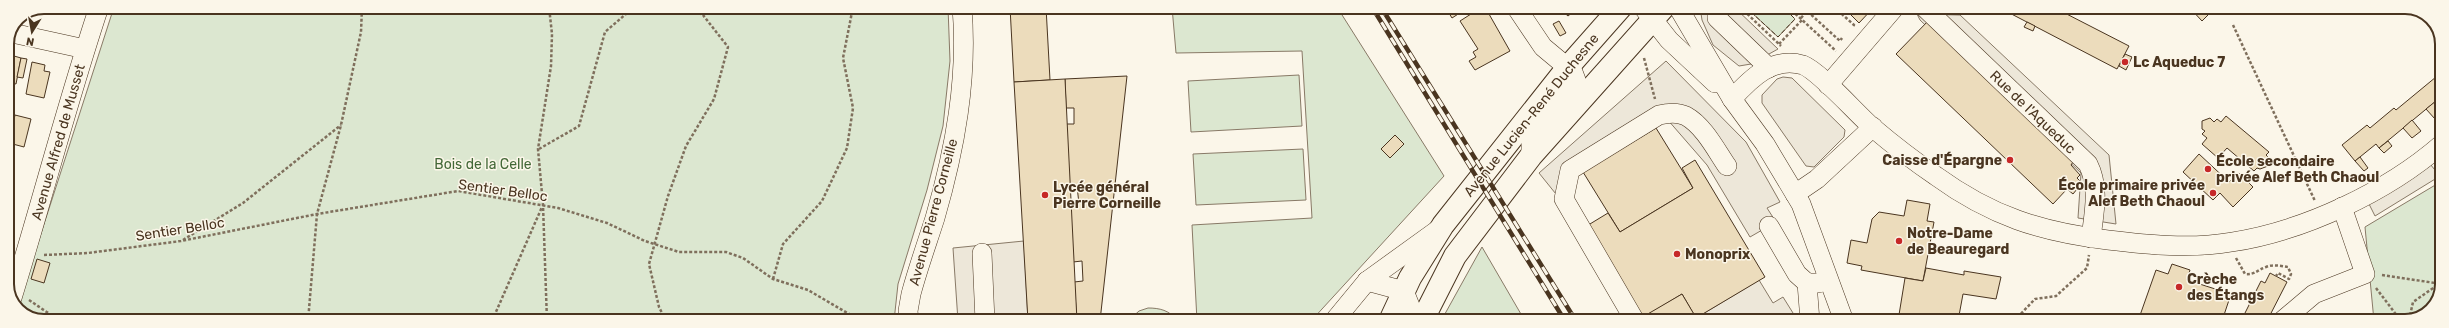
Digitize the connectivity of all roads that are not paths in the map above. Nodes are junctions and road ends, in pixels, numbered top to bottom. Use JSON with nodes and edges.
{"nodes":[{"id":1,"x":96,"y":14,"type":"edge"},
{"id":2,"x":962,"y":14,"type":"edge"},
{"id":3,"x":1521,"y":14,"type":"edge"},
{"id":4,"x":1615,"y":14,"type":"edge"},
{"id":5,"x":1652,"y":14,"type":"edge"},
{"id":6,"x":1656,"y":14,"type":"edge"},
{"id":7,"x":1682,"y":14,"type":"edge"},
{"id":8,"x":1717,"y":14,"type":"edge"},
{"id":9,"x":1889,"y":14,"type":"edge"},
{"id":10,"x":1931,"y":14,"type":"edge"},
{"id":11,"x":16,"y":34,"type":"edge"},
{"id":12,"x":85,"y":49,"type":"junction"},
{"id":13,"x":1778,"y":58,"type":"junction"},
{"id":14,"x":1568,"y":67,"type":"junction"},
{"id":15,"x":1828,"y":85,"type":"junction"},
{"id":16,"x":1732,"y":99,"type":"junction"},
{"id":17,"x":1873,"y":127,"type":"junction"},
{"id":18,"x":2435,"y":149,"type":"edge"},
{"id":19,"x":1531,"y":156,"type":"junction"},
{"id":20,"x":1727,"y":166,"type":"dead end"},
{"id":21,"x":1795,"y":194,"type":"junction"},
{"id":22,"x":2342,"y":207,"type":"junction"},
{"id":23,"x":1443,"y":225,"type":"junction"},
{"id":24,"x":1769,"y":226,"type":"dead end"},
{"id":25,"x":2091,"y":238,"type":"junction"},
{"id":26,"x":982,"y":253,"type":"dead end"},
{"id":27,"x":14,"y":277,"type":"edge"},
{"id":28,"x":1367,"y":281,"type":"junction"},
{"id":29,"x":1807,"y":283,"type":"junction"},
{"id":30,"x":1831,"y":283,"type":"junction"},
{"id":31,"x":1404,"y":291,"type":"junction"},
{"id":32,"x":908,"y":314,"type":"edge"},
{"id":33,"x":985,"y":314,"type":"edge"},
{"id":34,"x":1340,"y":314,"type":"edge"},
{"id":35,"x":1393,"y":314,"type":"edge"},
{"id":36,"x":1413,"y":314,"type":"edge"},
{"id":37,"x":1426,"y":314,"type":"edge"},
{"id":38,"x":1631,"y":314,"type":"edge"},
{"id":39,"x":1809,"y":314,"type":"edge"},
{"id":40,"x":1842,"y":314,"type":"edge"},
{"id":41,"x":2290,"y":314,"type":"edge"}],
"edges":[{"from":1,"to":12,"type":"street","name":"Avenue Alfred de Musset"},
{"from":2,"to":32,"type":"street","name":"Avenue Pierre Corneille"},
{"from":3,"to":14,"type":"street"},
{"from":4,"to":14,"type":"main road","name":"Avenue Lucien-René Duchesne"},
{"from":5,"to":19,"type":"main road","name":"Avenue Lucien-René Duchesne"},
{"from":6,"to":16,"type":"street"},
{"from":7,"to":16,"type":"street"},
{"from":8,"to":13,"type":"street"},
{"from":9,"to":15,"type":"street"},
{"from":10,"to":25,"type":"street","name":"Rue de l'Aqueduc"},
{"from":11,"to":12,"type":"street"},
{"from":12,"to":27,"type":"street","name":"Avenue Alfred de Musset"},
{"from":13,"to":15,"type":"street"},
{"from":13,"to":16,"type":"street"},
{"from":14,"to":19,"type":"street"},
{"from":14,"to":23,"type":"main road","name":"Avenue Lucien-René Duchesne"},
{"from":15,"to":17,"type":"street"},
{"from":16,"to":21,"type":"street"},
{"from":17,"to":21,"type":"street"},
{"from":17,"to":25,"type":"street"},
{"from":18,"to":22,"type":"street"},
{"from":19,"to":37,"type":"main road","name":"Avenue Lucien-René Duchesne"},
{"from":20,"to":38,"type":"street"},
{"from":21,"to":30,"type":"street"},
{"from":22,"to":25,"type":"street"},
{"from":22,"to":41,"type":"street"},
{"from":23,"to":28,"type":"street"},
{"from":23,"to":31,"type":"main road","name":"Avenue Lucien-René Duchesne"},
{"from":24,"to":29,"type":"street"},
{"from":26,"to":33,"type":"street"},
{"from":28,"to":31,"type":"street"},
{"from":28,"to":34,"type":"street"},
{"from":29,"to":30,"type":"street"},
{"from":29,"to":39,"type":"street"},
{"from":30,"to":40,"type":"street"},
{"from":31,"to":35,"type":"main road","name":"Avenue Lucien-René Duchesne"},
{"from":31,"to":36,"type":"street"}]}
